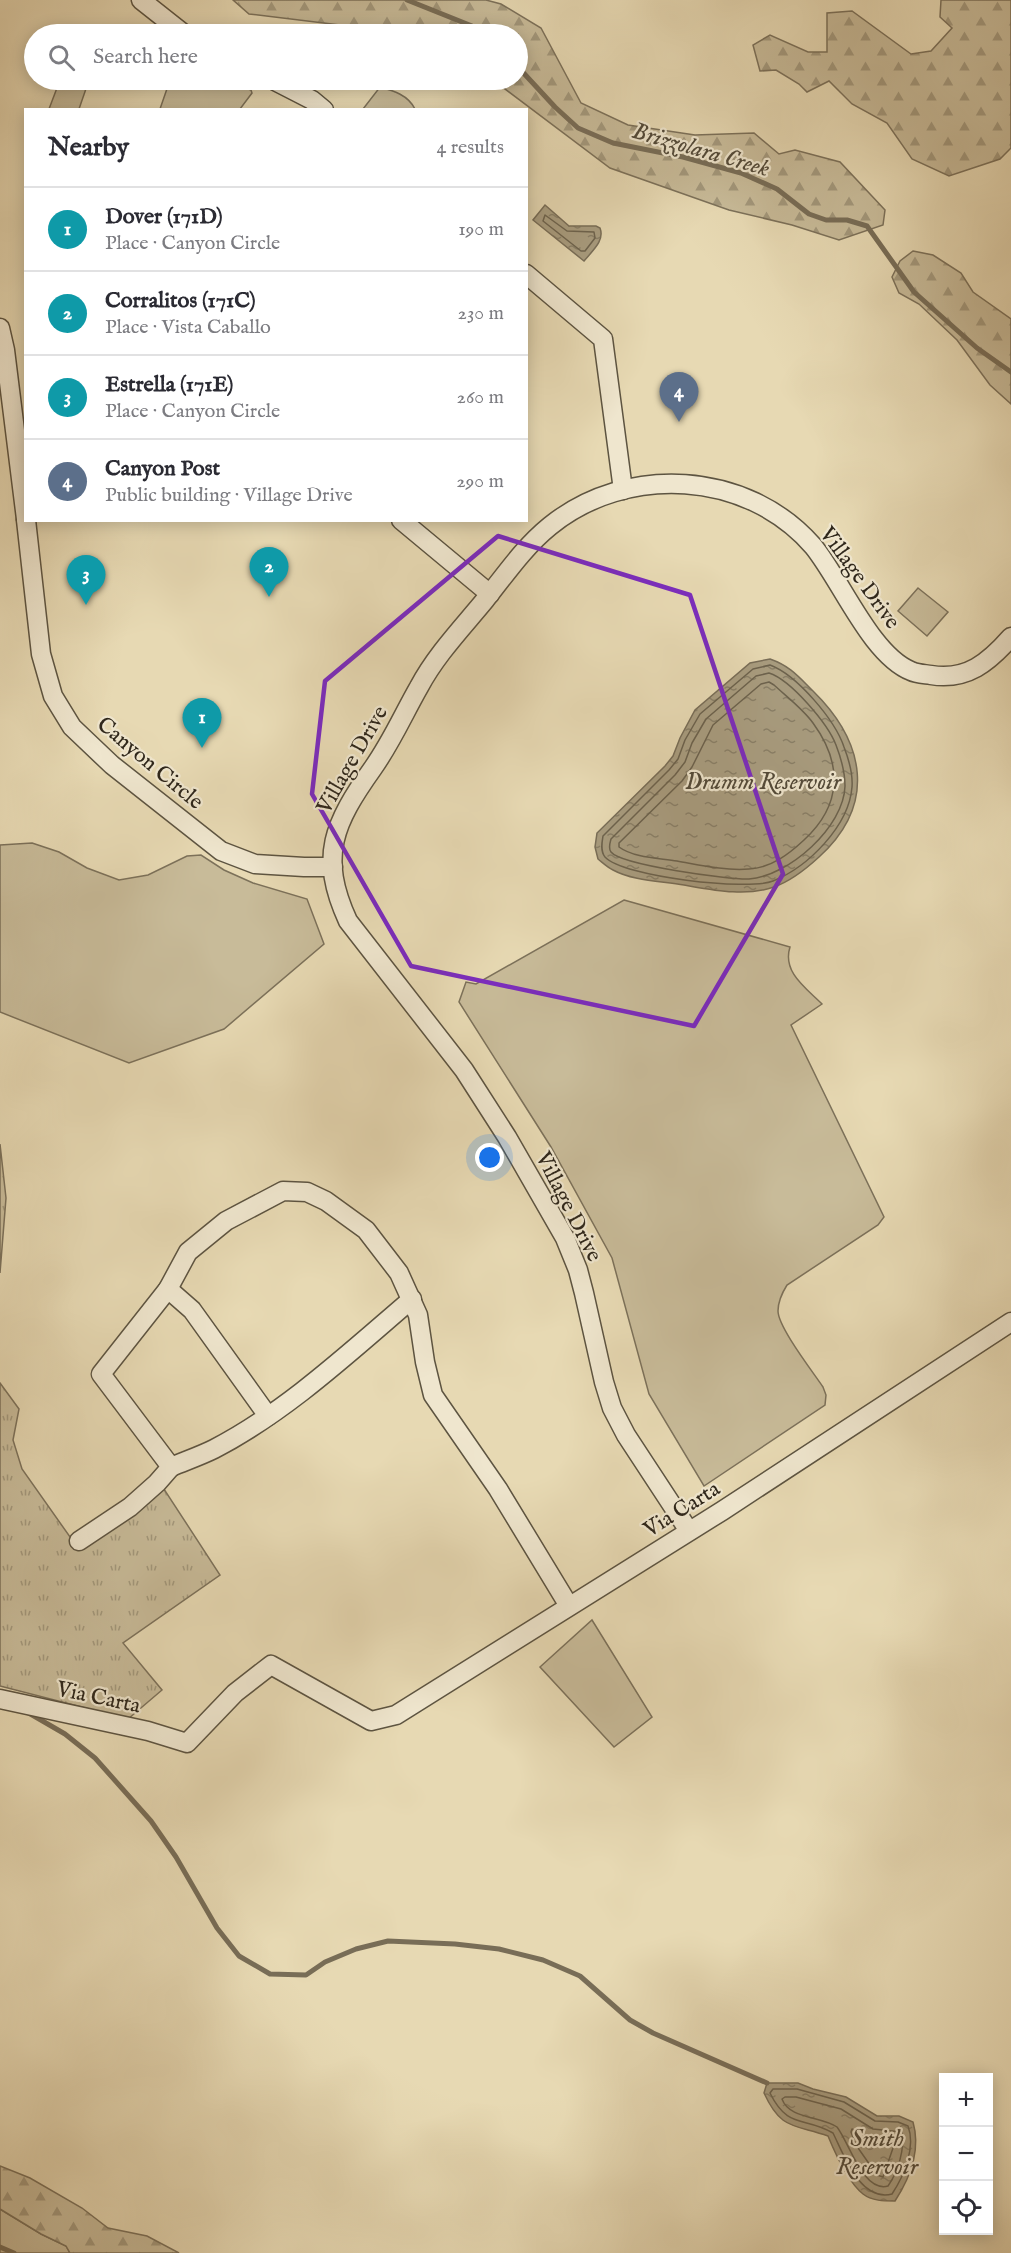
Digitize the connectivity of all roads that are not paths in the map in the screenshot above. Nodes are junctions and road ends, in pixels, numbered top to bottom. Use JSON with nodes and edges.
{"nodes":[{"id":1,"x":141,"y":0,"type":"edge"},
{"id":2,"x":171,"y":24,"type":"edge"},
{"id":3,"x":292,"y":90,"type":"edge"},
{"id":4,"x":322,"y":108,"type":"edge"},
{"id":5,"x":528,"y":276,"type":"edge"},
{"id":6,"x":0,"y":328,"type":"edge"},
{"id":7,"x":623,"y":490,"type":"junction"},
{"id":8,"x":24,"y":504,"type":"edge"},
{"id":9,"x":26,"y":522,"type":"edge"},
{"id":10,"x":402,"y":522,"type":"edge"},
{"id":11,"x":490,"y":594,"type":"junction"},
{"id":12,"x":1011,"y":637,"type":"edge"},
{"id":13,"x":333,"y":867,"type":"junction"},
{"id":14,"x":168,"y":1289,"type":"junction"},
{"id":15,"x":412,"y":1299,"type":"junction"},
{"id":16,"x":1011,"y":1322,"type":"edge"},
{"id":17,"x":268,"y":1416,"type":"junction"},
{"id":18,"x":171,"y":1467,"type":"junction"},
{"id":19,"x":689,"y":1531,"type":"junction"},
{"id":20,"x":79,"y":1540,"type":"dead end"},
{"id":21,"x":569,"y":1606,"type":"junction"},
{"id":22,"x":0,"y":1699,"type":"edge"}],
"edges":[{"from":1,"to":2,"type":"street"},
{"from":3,"to":4,"type":"street"},
{"from":5,"to":7,"type":"street"},
{"from":6,"to":8,"type":"street","name":"Canyon Circle"},
{"from":7,"to":11,"type":"street","name":"Village Drive"},
{"from":7,"to":12,"type":"street","name":"Village Drive"},
{"from":9,"to":13,"type":"street","name":"Canyon Circle"},
{"from":10,"to":11,"type":"street"},
{"from":11,"to":13,"type":"street","name":"Village Drive"},
{"from":13,"to":19,"type":"street","name":"Village Drive"},
{"from":14,"to":15,"type":"street"},
{"from":14,"to":17,"type":"street"},
{"from":14,"to":18,"type":"street"},
{"from":15,"to":17,"type":"street"},
{"from":15,"to":21,"type":"street"},
{"from":16,"to":19,"type":"street","name":"Via Carta"},
{"from":17,"to":18,"type":"street"},
{"from":18,"to":20,"type":"street"},
{"from":19,"to":21,"type":"street","name":"Via Carta"},
{"from":21,"to":22,"type":"street","name":"Via Carta"}]}
